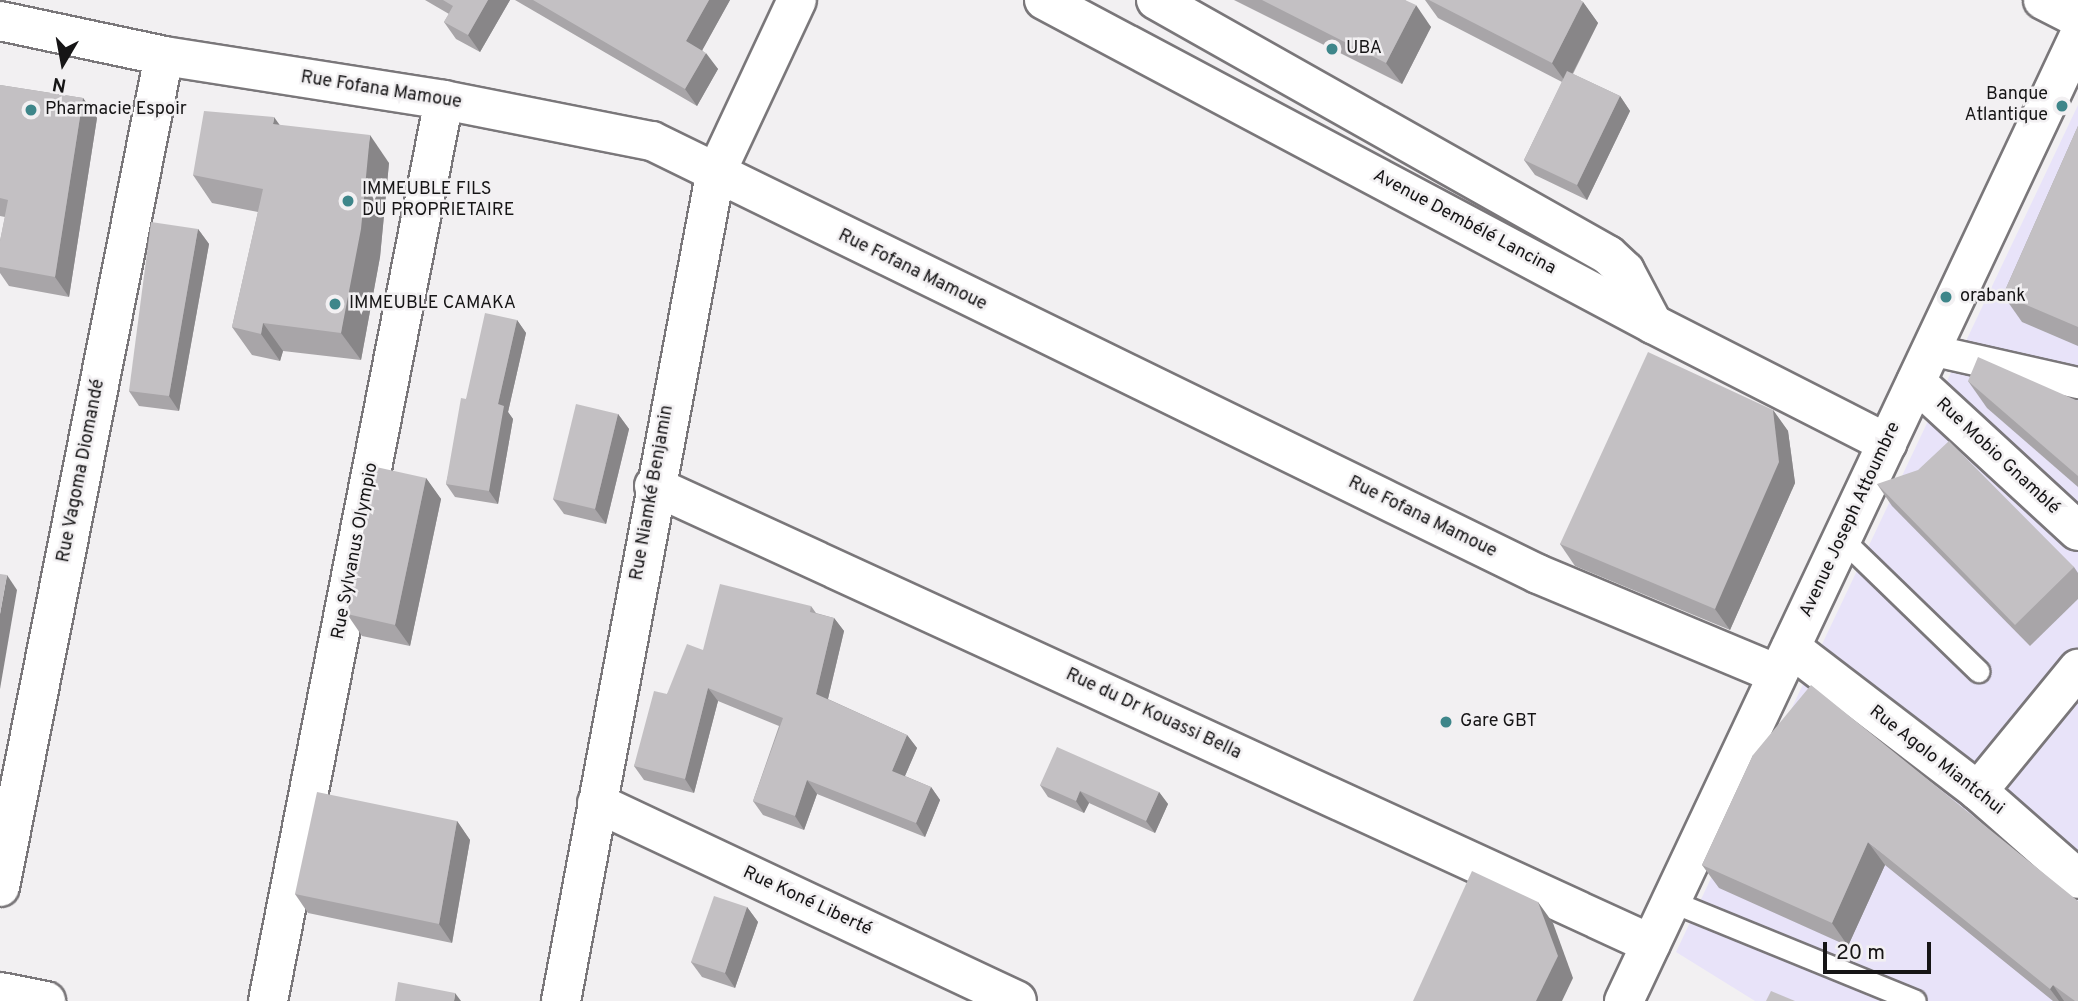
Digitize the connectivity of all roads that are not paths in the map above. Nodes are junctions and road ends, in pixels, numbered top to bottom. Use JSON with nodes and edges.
{"nodes":[{"id":1,"x":797,"y":0,"type":"edge"},
{"id":2,"x":1044,"y":0,"type":"edge"},
{"id":3,"x":1156,"y":0,"type":"edge"},
{"id":4,"x":2043,"y":0,"type":"edge"},
{"id":5,"x":2078,"y":18,"type":"edge"},
{"id":6,"x":0,"y":21,"type":"edge"},
{"id":7,"x":2078,"y":38,"type":"edge"},
{"id":8,"x":164,"y":56,"type":"junction"},
{"id":9,"x":444,"y":100,"type":"junction"},
{"id":10,"x":715,"y":175,"type":"junction"},
{"id":11,"x":1653,"y":324,"type":"junction"},
{"id":12,"x":1924,"y":366,"type":"junction"},
{"id":13,"x":2078,"y":383,"type":"edge"},
{"id":14,"x":1887,"y":443,"type":"junction"},
{"id":15,"x":654,"y":486,"type":"junction"},
{"id":16,"x":2078,"y":531,"type":"edge"},
{"id":17,"x":1842,"y":539,"type":"junction"},
{"id":18,"x":1784,"y":661,"type":"junction"},
{"id":19,"x":2078,"y":669,"type":"edge"},
{"id":20,"x":1978,"y":671,"type":"dead end"},
{"id":21,"x":1978,"y":791,"type":"junction"},
{"id":22,"x":597,"y":803,"type":"junction"},
{"id":23,"x":2078,"y":878,"type":"edge"},
{"id":24,"x":0,"y":887,"type":"edge"},
{"id":25,"x":1673,"y":902,"type":"junction"},
{"id":26,"x":1651,"y":944,"type":"junction"},
{"id":27,"x":0,"y":992,"type":"edge"},
{"id":28,"x":46,"y":1001,"type":"edge"},
{"id":29,"x":268,"y":1001,"type":"edge"},
{"id":30,"x":561,"y":1001,"type":"edge"},
{"id":31,"x":1017,"y":1001,"type":"edge"},
{"id":32,"x":1623,"y":1001,"type":"edge"},
{"id":33,"x":1915,"y":1001,"type":"edge"}],
"edges":[{"from":1,"to":10,"type":"street","name":"Rue Niamké Benjamin"},
{"from":2,"to":11,"type":"street","name":"Avenue Dembélé Lancina"},
{"from":3,"to":11,"type":"street"},
{"from":4,"to":5,"type":"street"},
{"from":6,"to":8,"type":"street","name":"Rue Fofana Mamoue"},
{"from":7,"to":12,"type":"street","name":"Avenue Joseph Attoumbre"},
{"from":8,"to":9,"type":"street","name":"Rue Fofana Mamoue"},
{"from":8,"to":24,"type":"street","name":"Rue Vagoma Diomandé"},
{"from":9,"to":10,"type":"street","name":"Rue Fofana Mamoue"},
{"from":9,"to":29,"type":"street","name":"Rue Sylvanus Olympio"},
{"from":10,"to":15,"type":"street","name":"Rue Niamké Benjamin"},
{"from":10,"to":18,"type":"street","name":"Rue Fofana Mamoue"},
{"from":11,"to":14,"type":"street","name":"Avenue Dembélé Lancina"},
{"from":12,"to":13,"type":"street"},
{"from":12,"to":14,"type":"street","name":"Avenue Joseph Attoumbre"},
{"from":12,"to":16,"type":"street","name":"Rue Mobio Gnamblé"},
{"from":14,"to":17,"type":"street","name":"Avenue Joseph Attoumbre"},
{"from":15,"to":22,"type":"street","name":"Rue Niamké Benjamin"},
{"from":15,"to":26,"type":"street","name":"Rue du Dr Kouassi Bella"},
{"from":17,"to":18,"type":"street","name":"Avenue Joseph Attoumbre"},
{"from":17,"to":20,"type":"lane"},
{"from":18,"to":21,"type":"street","name":"Rue Agolo Miantchui"},
{"from":18,"to":25,"type":"street","name":"Avenue Joseph Attoumbre"},
{"from":19,"to":21,"type":"street"},
{"from":21,"to":23,"type":"street","name":"Rue Agolo Miantchui"},
{"from":22,"to":30,"type":"street","name":"Rue Niamké Benjamin"},
{"from":22,"to":31,"type":"street","name":"Rue Koné Liberté"},
{"from":25,"to":26,"type":"street","name":"Avenue Joseph Attoumbre"},
{"from":25,"to":33,"type":"lane"},
{"from":26,"to":32,"type":"street","name":"Avenue Joseph Attoumbre"},
{"from":27,"to":28,"type":"street"}]}
